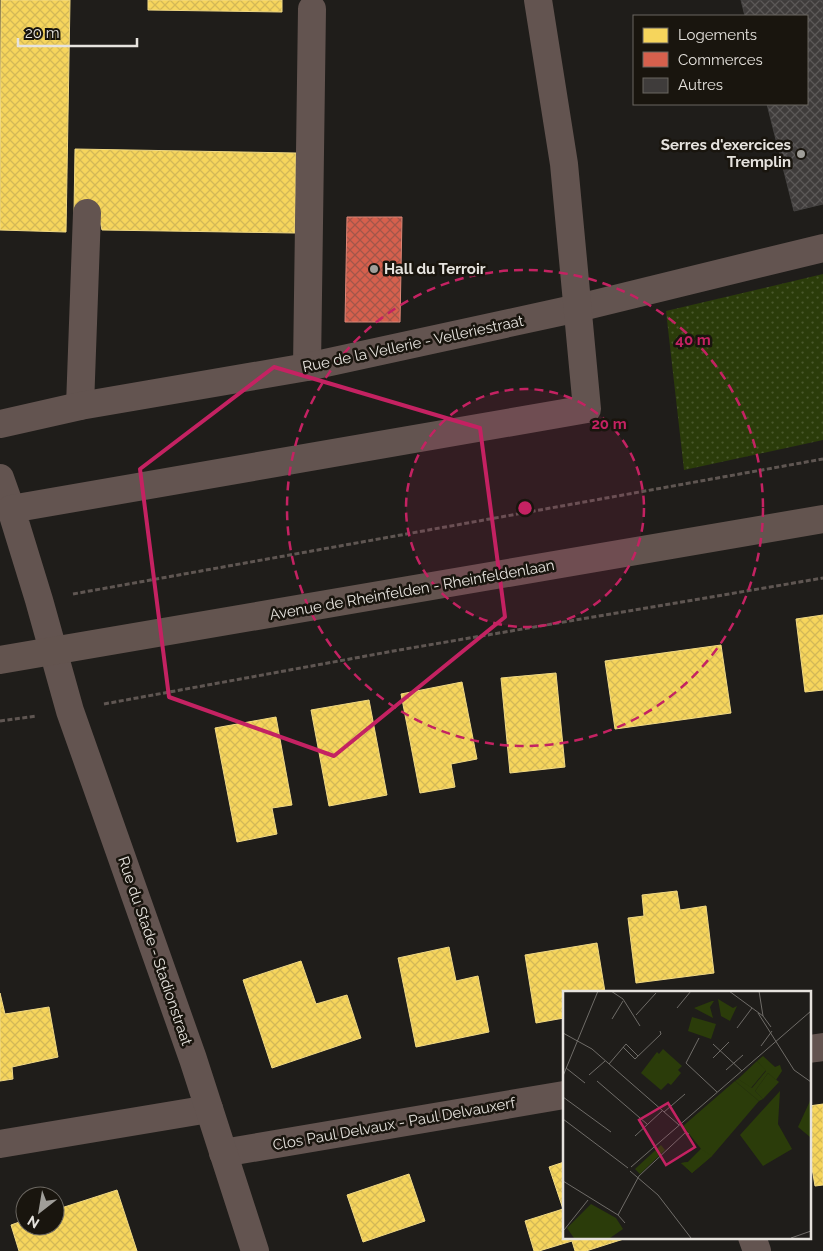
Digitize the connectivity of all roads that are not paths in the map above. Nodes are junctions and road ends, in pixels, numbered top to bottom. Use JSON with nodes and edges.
{"nodes":[{"id":1,"x":538,"y":0,"type":"edge"},
{"id":2,"x":312,"y":9,"type":"dead end"},
{"id":3,"x":87,"y":213,"type":"dead end"},
{"id":4,"x":823,"y":248,"type":"edge"},
{"id":5,"x":578,"y":308,"type":"junction"},
{"id":6,"x":308,"y":367,"type":"junction"},
{"id":7,"x":80,"y":406,"type":"junction"},
{"id":8,"x":0,"y":424,"type":"edge"},
{"id":9,"x":0,"y":478,"type":"edge"},
{"id":10,"x":11,"y":509,"type":"junction"},
{"id":11,"x":823,"y":519,"type":"edge"},
{"id":12,"x":53,"y":651,"type":"junction"},
{"id":13,"x":0,"y":660,"type":"edge"},
{"id":14,"x":823,"y":1046,"type":"edge"},
{"id":15,"x":810,"y":1049,"type":"edge"},
{"id":16,"x":563,"y":1095,"type":"edge"},
{"id":17,"x":209,"y":1109,"type":"junction"},
{"id":18,"x":0,"y":1144,"type":"edge"},
{"id":19,"x":223,"y":1152,"type":"junction"},
{"id":20,"x":752,"y":1238,"type":"edge"},
{"id":21,"x":255,"y":1251,"type":"edge"},
{"id":22,"x":756,"y":1251,"type":"edge"}],
"edges":[{"from":1,"to":5,"type":"street"},
{"from":2,"to":6,"type":"street"},
{"from":3,"to":7,"type":"street"},
{"from":4,"to":5,"type":"street","name":"Rue de la Vellerie - Velleriestraat"},
{"from":5,"to":6,"type":"street","name":"Rue de la Vellerie - Velleriestraat"},
{"from":5,"to":10,"type":"street"},
{"from":6,"to":7,"type":"street","name":"Rue de la Vellerie - Velleriestraat"},
{"from":7,"to":8,"type":"street","name":"Rue de la Vellerie - Velleriestraat"},
{"from":9,"to":10,"type":"street","name":"Rue du Stade - Stadionstraat"},
{"from":10,"to":12,"type":"street","name":"Rue du Stade - Stadionstraat"},
{"from":11,"to":12,"type":"main road","name":"Avenue de Rheinfelden - Rheinfeldenlaan"},
{"from":12,"to":13,"type":"main road","name":"Avenue de Rheinfelden - Rheinfeldenlaan"},
{"from":12,"to":17,"type":"street","name":"Rue du Stade - Stadionstraat"},
{"from":14,"to":15,"type":"street"},
{"from":16,"to":19,"type":"street","name":"Clos Paul Delvaux - Paul Delvauxerf"},
{"from":17,"to":18,"type":"street"},
{"from":17,"to":19,"type":"street","name":"Rue du Stade - Stadionstraat"},
{"from":19,"to":21,"type":"street","name":"Rue du Stade - Stadionstraat"},
{"from":20,"to":22,"type":"street"}]}
